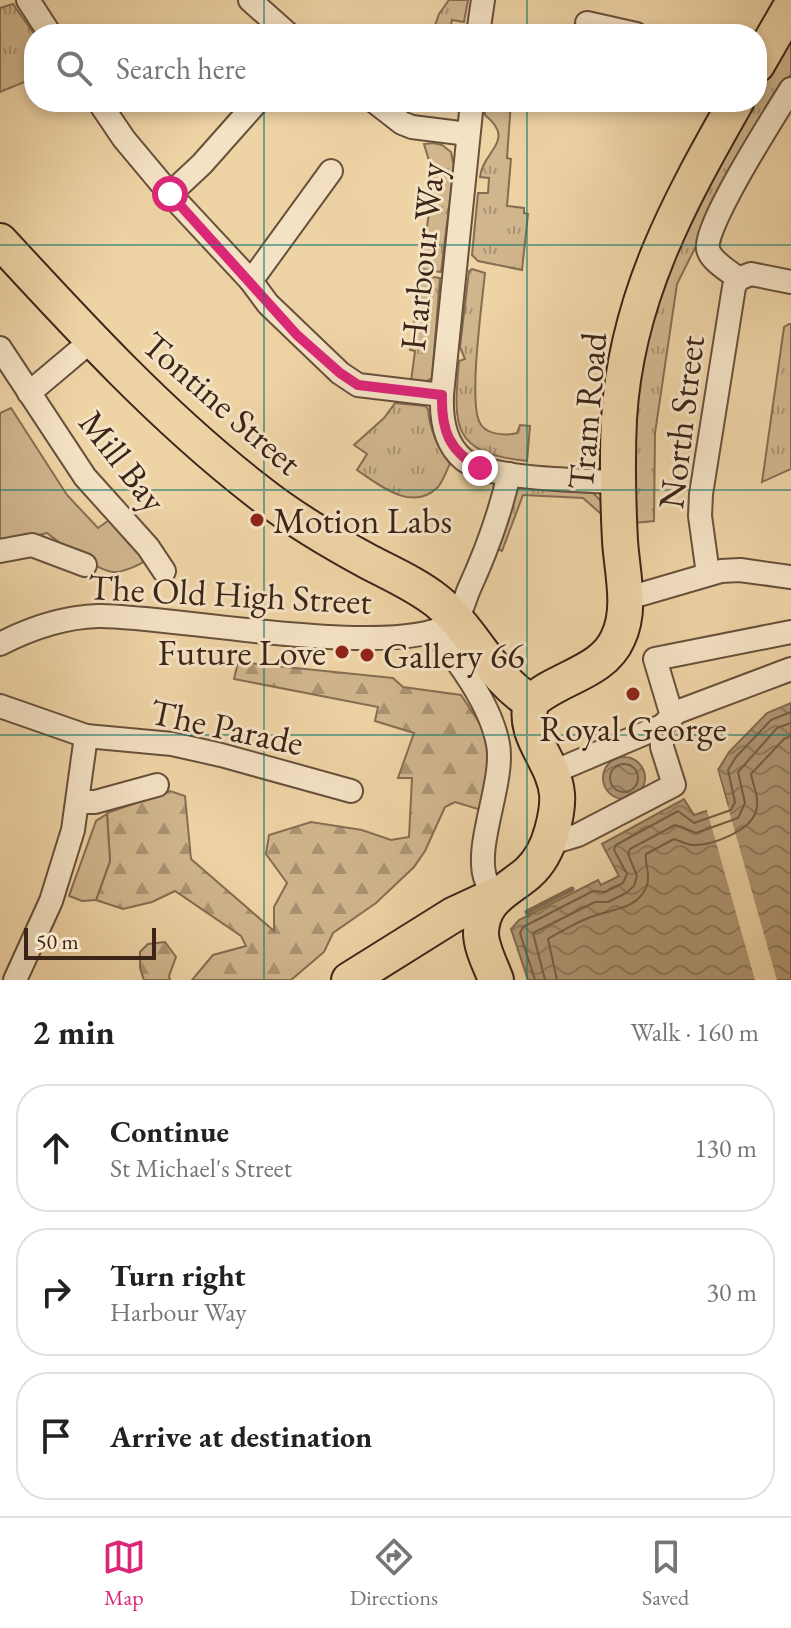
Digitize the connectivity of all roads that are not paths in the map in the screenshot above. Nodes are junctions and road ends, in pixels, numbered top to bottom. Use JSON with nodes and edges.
{"nodes":[{"id":1,"x":28,"y":0,"type":"edge"},
{"id":2,"x":250,"y":0,"type":"edge"},
{"id":3,"x":483,"y":0,"type":"edge"},
{"id":4,"x":791,"y":6,"type":"edge"},
{"id":5,"x":587,"y":23,"type":"dead end"},
{"id":6,"x":44,"y":24,"type":"edge"},
{"id":7,"x":277,"y":24,"type":"edge"},
{"id":8,"x":479,"y":24,"type":"edge"},
{"id":9,"x":591,"y":24,"type":"edge"},
{"id":10,"x":767,"y":48,"type":"edge"},
{"id":11,"x":791,"y":89,"type":"edge"},
{"id":12,"x":106,"y":112,"type":"edge"},
{"id":13,"x":248,"y":112,"type":"edge"},
{"id":14,"x":388,"y":112,"type":"edge"},
{"id":15,"x":471,"y":112,"type":"edge"},
{"id":16,"x":731,"y":112,"type":"edge"},
{"id":17,"x":468,"y":134,"type":"junction"},
{"id":18,"x":331,"y":171,"type":"dead end"},
{"id":19,"x":170,"y":194,"type":"junction"},
{"id":20,"x":0,"y":241,"type":"edge"},
{"id":21,"x":738,"y":279,"type":"junction"},
{"id":22,"x":251,"y":281,"type":"junction"},
{"id":23,"x":791,"y":282,"type":"edge"},
{"id":24,"x":92,"y":340,"type":"junction"},
{"id":25,"x":0,"y":348,"type":"edge"},
{"id":26,"x":29,"y":393,"type":"junction"},
{"id":27,"x":442,"y":395,"type":"junction"},
{"id":28,"x":509,"y":474,"type":"junction"},
{"id":29,"x":617,"y":482,"type":"junction"},
{"id":30,"x":0,"y":551,"type":"edge"},
{"id":31,"x":85,"y":565,"type":"dead end"},
{"id":32,"x":164,"y":571,"type":"dead end"},
{"id":33,"x":708,"y":574,"type":"junction"},
{"id":34,"x":791,"y":577,"type":"edge"},
{"id":35,"x":625,"y":599,"type":"junction"},
{"id":36,"x":444,"y":625,"type":"junction"},
{"id":37,"x":791,"y":632,"type":"edge"},
{"id":38,"x":0,"y":644,"type":"edge"},
{"id":39,"x":791,"y":669,"type":"edge"},
{"id":40,"x":531,"y":702,"type":"junction"},
{"id":41,"x":0,"y":706,"type":"edge"},
{"id":42,"x":667,"y":715,"type":"junction"},
{"id":43,"x":86,"y":736,"type":"junction"},
{"id":44,"x":551,"y":773,"type":"junction"},
{"id":45,"x":157,"y":785,"type":"dead end"},
{"id":46,"x":351,"y":791,"type":"dead end"},
{"id":47,"x":79,"y":802,"type":"junction"},
{"id":48,"x":548,"y":844,"type":"junction"},
{"id":49,"x":496,"y":895,"type":"junction"},
{"id":50,"x":428,"y":932,"type":"junction"},
{"id":51,"x":481,"y":935,"type":"junction"},
{"id":52,"x":15,"y":980,"type":"edge"},
{"id":53,"x":349,"y":980,"type":"edge"},
{"id":54,"x":496,"y":980,"type":"edge"}],
"edges":[{"from":1,"to":6,"type":"street"},
{"from":2,"to":7,"type":"street"},
{"from":3,"to":8,"type":"street"},
{"from":4,"to":10,"type":"main road"},
{"from":5,"to":9,"type":"street"},
{"from":11,"to":21,"type":"street"},
{"from":12,"to":19,"type":"street"},
{"from":13,"to":19,"type":"street"},
{"from":14,"to":17,"type":"street"},
{"from":15,"to":17,"type":"street","name":"Harbour Way"},
{"from":16,"to":29,"type":"main road","name":"Tram Road"},
{"from":17,"to":27,"type":"street","name":"Harbour Way"},
{"from":18,"to":22,"type":"street"},
{"from":19,"to":22,"type":"street"},
{"from":20,"to":24,"type":"main road","name":"Tontine Street"},
{"from":21,"to":23,"type":"street"},
{"from":21,"to":33,"type":"street","name":"North Street"},
{"from":22,"to":27,"type":"street"},
{"from":24,"to":26,"type":"street","name":"Mill Bay"},
{"from":24,"to":36,"type":"main road","name":"Tontine Street"},
{"from":25,"to":26,"type":"street","name":"Mill Bay"},
{"from":26,"to":32,"type":"street","name":"Mill Bay"},
{"from":27,"to":28,"type":"street","name":"Harbour Way"},
{"from":28,"to":29,"type":"street","name":"Harbour Way"},
{"from":28,"to":36,"type":"street"},
{"from":29,"to":35,"type":"main road","name":"Tram Road"},
{"from":30,"to":31,"type":"street"},
{"from":33,"to":34,"type":"street"},
{"from":33,"to":35,"type":"street"},
{"from":35,"to":40,"type":"main road","name":"Tram Road"},
{"from":36,"to":38,"type":"street","name":"The Old High Street"},
{"from":36,"to":40,"type":"main road","name":"Tontine Street"},
{"from":36,"to":49,"type":"street"},
{"from":37,"to":42,"type":"street"},
{"from":39,"to":42,"type":"street"},
{"from":40,"to":44,"type":"main road"},
{"from":41,"to":43,"type":"street","name":"The Parade"},
{"from":42,"to":44,"type":"street"},
{"from":42,"to":48,"type":"street"},
{"from":43,"to":46,"type":"street","name":"The Parade"},
{"from":43,"to":47,"type":"street"},
{"from":44,"to":48,"type":"main road"},
{"from":45,"to":47,"type":"street"},
{"from":47,"to":52,"type":"street"},
{"from":48,"to":49,"type":"main road"},
{"from":49,"to":50,"type":"main road"},
{"from":49,"to":51,"type":"main road"},
{"from":50,"to":51,"type":"main road"},
{"from":50,"to":53,"type":"main road"},
{"from":51,"to":54,"type":"main road"}]}
